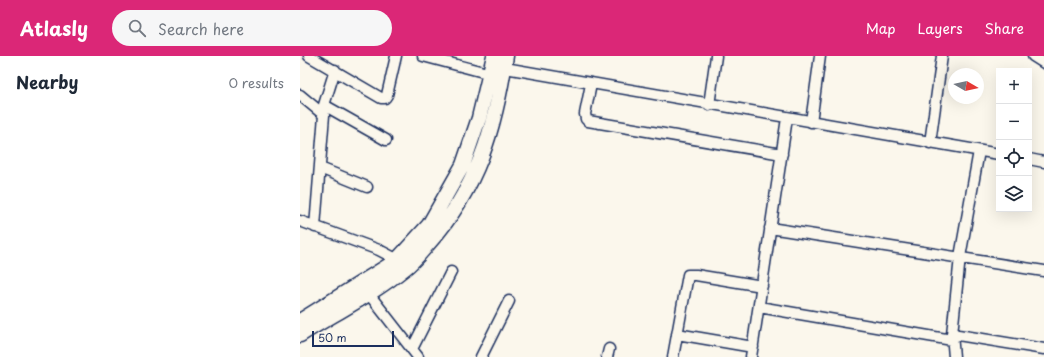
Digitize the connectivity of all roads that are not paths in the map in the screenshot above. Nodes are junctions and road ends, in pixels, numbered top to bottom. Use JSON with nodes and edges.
{"nodes":[{"id":1,"x":308,"y":56,"type":"edge"},
{"id":2,"x":396,"y":56,"type":"edge"},
{"id":3,"x":423,"y":56,"type":"edge"},
{"id":4,"x":716,"y":56,"type":"edge"},
{"id":5,"x":820,"y":56,"type":"edge"},
{"id":6,"x":942,"y":56,"type":"edge"},
{"id":7,"x":1033,"y":56,"type":"edge"},
{"id":8,"x":1044,"y":63,"type":"edge"},
{"id":9,"x":497,"y":64,"type":"edge"},
{"id":10,"x":335,"y":70,"type":"junction"},
{"id":11,"x":592,"y":84,"type":"junction"},
{"id":12,"x":300,"y":96,"type":"edge"},
{"id":13,"x":709,"y":105,"type":"junction"},
{"id":14,"x":324,"y":110,"type":"junction"},
{"id":15,"x":787,"y":118,"type":"junction"},
{"id":16,"x":811,"y":122,"type":"junction"},
{"id":17,"x":386,"y":140,"type":"dead end"},
{"id":18,"x":930,"y":143,"type":"junction"},
{"id":19,"x":979,"y":151,"type":"junction"},
{"id":20,"x":782,"y":154,"type":"junction"},
{"id":21,"x":996,"y":154,"type":"edge"},
{"id":22,"x":1032,"y":160,"type":"edge"},
{"id":23,"x":1044,"y":162,"type":"edge"},
{"id":24,"x":320,"y":168,"type":"junction"},
{"id":25,"x":366,"y":187,"type":"dead end"},
{"id":26,"x":300,"y":221,"type":"edge"},
{"id":27,"x":315,"y":226,"type":"junction"},
{"id":28,"x":770,"y":228,"type":"junction"},
{"id":29,"x":960,"y":257,"type":"junction"},
{"id":30,"x":402,"y":263,"type":"junction"},
{"id":31,"x":1044,"y":271,"type":"edge"},
{"id":32,"x":451,"y":272,"type":"dead end"},
{"id":33,"x":762,"y":286,"type":"junction"},
{"id":34,"x":364,"y":288,"type":"junction"},
{"id":35,"x":509,"y":301,"type":"dead end"},
{"id":36,"x":759,"y":307,"type":"junction"},
{"id":37,"x":300,"y":321,"type":"edge"},
{"id":38,"x":677,"y":334,"type":"junction"},
{"id":39,"x":300,"y":335,"type":"edge"},
{"id":40,"x":952,"y":337,"type":"junction"},
{"id":41,"x":1044,"y":349,"type":"edge"},
{"id":42,"x":752,"y":352,"type":"edge"},
{"id":43,"x":415,"y":353,"type":"edge"},
{"id":44,"x":481,"y":357,"type":"edge"},
{"id":45,"x":673,"y":357,"type":"edge"},
{"id":46,"x":954,"y":357,"type":"edge"}],
"edges":[{"from":1,"to":10,"type":"street"},
{"from":2,"to":10,"type":"street"},
{"from":3,"to":9,"type":"street"},
{"from":4,"to":13,"type":"street"},
{"from":5,"to":16,"type":"street"},
{"from":6,"to":18,"type":"street"},
{"from":7,"to":8,"type":"street"},
{"from":9,"to":11,"type":"street"},
{"from":9,"to":30,"type":"street"},
{"from":10,"to":14,"type":"street"},
{"from":11,"to":13,"type":"street"},
{"from":11,"to":20,"type":"street"},
{"from":12,"to":14,"type":"street"},
{"from":13,"to":15,"type":"street"},
{"from":14,"to":17,"type":"street"},
{"from":14,"to":24,"type":"street"},
{"from":15,"to":16,"type":"street"},
{"from":15,"to":20,"type":"street"},
{"from":16,"to":18,"type":"street"},
{"from":18,"to":19,"type":"street"},
{"from":19,"to":21,"type":"street"},
{"from":19,"to":29,"type":"street"},
{"from":20,"to":28,"type":"street"},
{"from":22,"to":23,"type":"street"},
{"from":24,"to":25,"type":"street"},
{"from":24,"to":27,"type":"street"},
{"from":26,"to":27,"type":"street"},
{"from":27,"to":30,"type":"street"},
{"from":28,"to":29,"type":"street"},
{"from":28,"to":33,"type":"street"},
{"from":29,"to":31,"type":"street"},
{"from":29,"to":40,"type":"street"},
{"from":30,"to":34,"type":"street"},
{"from":32,"to":43,"type":"street"},
{"from":33,"to":36,"type":"street"},
{"from":33,"to":38,"type":"street"},
{"from":34,"to":37,"type":"street"},
{"from":34,"to":39,"type":"street"},
{"from":34,"to":43,"type":"street"},
{"from":35,"to":44,"type":"street"},
{"from":36,"to":40,"type":"street"},
{"from":36,"to":42,"type":"street"},
{"from":38,"to":42,"type":"street"},
{"from":38,"to":45,"type":"street"},
{"from":40,"to":41,"type":"street"},
{"from":40,"to":46,"type":"street"}]}
